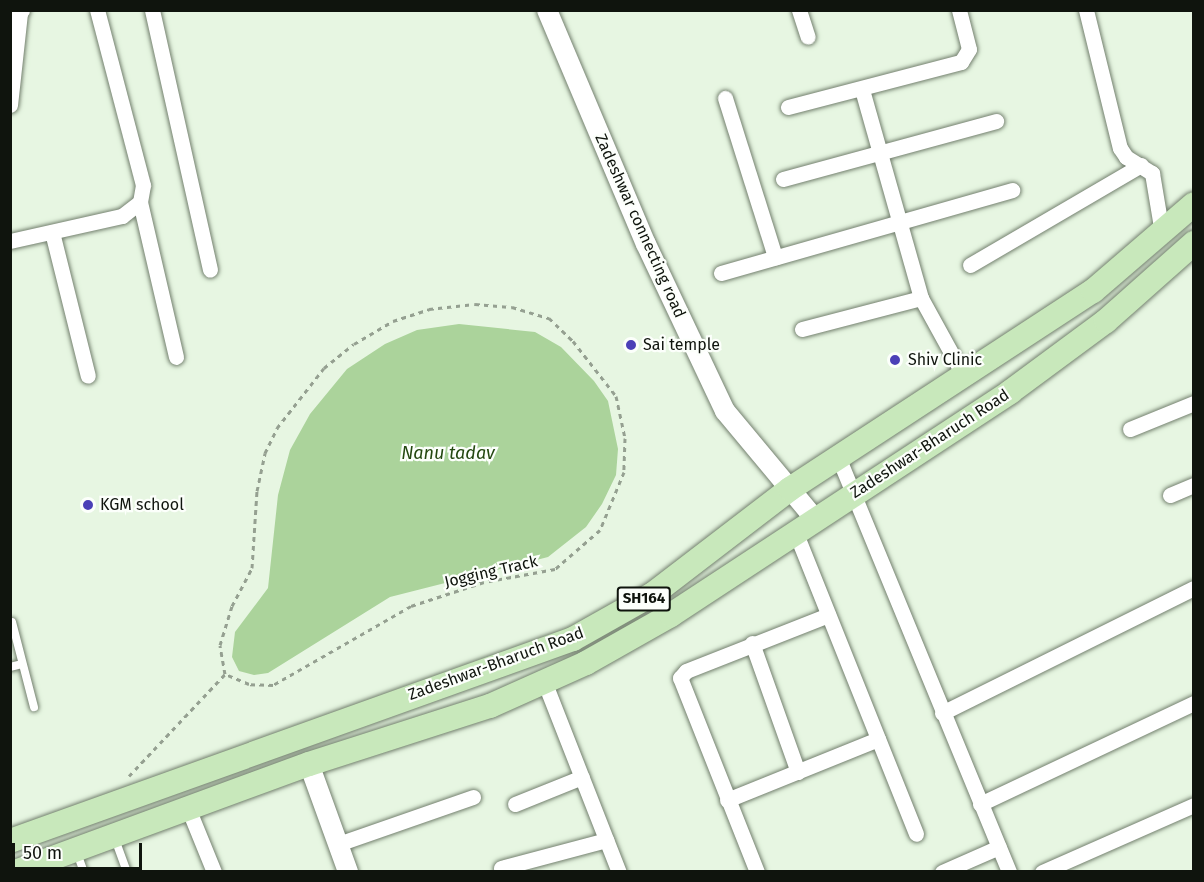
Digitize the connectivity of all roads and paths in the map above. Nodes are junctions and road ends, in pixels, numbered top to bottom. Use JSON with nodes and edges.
{"nodes":[{"id":1,"x":97,"y":10,"type":"edge"},
{"id":2,"x":152,"y":10,"type":"edge"},
{"id":3,"x":547,"y":10,"type":"edge"},
{"id":4,"x":798,"y":10,"type":"edge"},
{"id":5,"x":959,"y":10,"type":"edge"},
{"id":6,"x":1086,"y":10,"type":"edge"},
{"id":7,"x":17,"y":12,"type":"edge"},
{"id":8,"x":808,"y":37,"type":"dead end"},
{"id":9,"x":862,"y":88,"type":"junction"},
{"id":10,"x":725,"y":98,"type":"dead end"},
{"id":11,"x":10,"y":105,"type":"edge"},
{"id":12,"x":788,"y":107,"type":"dead end"},
{"id":13,"x":996,"y":122,"type":"dead end"},
{"id":14,"x":879,"y":153,"type":"junction"},
{"id":15,"x":1141,"y":165,"type":"junction"},
{"id":16,"x":783,"y":179,"type":"dead end"},
{"id":17,"x":1012,"y":190,"type":"dead end"},
{"id":18,"x":140,"y":202,"type":"junction"},
{"id":19,"x":1194,"y":204,"type":"edge"},
{"id":20,"x":898,"y":220,"type":"junction"},
{"id":21,"x":52,"y":232,"type":"junction"},
{"id":22,"x":1162,"y":233,"type":"junction"},
{"id":23,"x":10,"y":241,"type":"edge"},
{"id":24,"x":1194,"y":243,"type":"edge"},
{"id":25,"x":775,"y":257,"type":"junction"},
{"id":26,"x":970,"y":265,"type":"dead end"},
{"id":27,"x":210,"y":270,"type":"dead end"},
{"id":28,"x":720,"y":273,"type":"dead end"},
{"id":29,"x":921,"y":298,"type":"junction"},
{"id":30,"x":802,"y":329,"type":"dead end"},
{"id":31,"x":176,"y":357,"type":"dead end"},
{"id":32,"x":88,"y":376,"type":"dead end"},
{"id":33,"x":965,"y":378,"type":"junction"},
{"id":34,"x":1194,"y":403,"type":"edge"},
{"id":35,"x":1130,"y":429,"type":"dead end"},
{"id":36,"x":838,"y":459,"type":"junction"},
{"id":37,"x":1194,"y":485,"type":"edge"},
{"id":38,"x":790,"y":489,"type":"junction"},
{"id":39,"x":853,"y":494,"type":"junction"},
{"id":40,"x":1170,"y":495,"type":"dead end"},
{"id":41,"x":805,"y":525,"type":"junction"},
{"id":42,"x":1194,"y":588,"type":"edge"},
{"id":43,"x":828,"y":615,"type":"junction"},
{"id":44,"x":12,"y":622,"type":"dead end"},
{"id":45,"x":752,"y":644,"type":"junction"},
{"id":46,"x":22,"y":664,"type":"junction"},
{"id":47,"x":10,"y":667,"type":"edge"},
{"id":48,"x":225,"y":674,"type":"junction"},
{"id":49,"x":544,"y":681,"type":"junction"},
{"id":50,"x":1194,"y":703,"type":"edge"},
{"id":51,"x":34,"y":707,"type":"dead end"},
{"id":52,"x":942,"y":713,"type":"junction"},
{"id":53,"x":878,"y":739,"type":"junction"},
{"id":54,"x":309,"y":764,"type":"junction"},
{"id":55,"x":798,"y":772,"type":"junction"},
{"id":56,"x":582,"y":777,"type":"junction"},
{"id":57,"x":123,"y":783,"type":"dead end"},
{"id":58,"x":473,"y":797,"type":"dead end"},
{"id":59,"x":727,"y":800,"type":"junction"},
{"id":60,"x":515,"y":804,"type":"dead end"},
{"id":61,"x":980,"y":804,"type":"junction"},
{"id":62,"x":1194,"y":804,"type":"edge"},
{"id":63,"x":188,"y":808,"type":"junction"},
{"id":64,"x":916,"y":834,"type":"dead end"},
{"id":65,"x":114,"y":835,"type":"junction"},
{"id":66,"x":606,"y":840,"type":"junction"},
{"id":67,"x":10,"y":841,"type":"edge"},
{"id":68,"x":338,"y":844,"type":"junction"},
{"id":69,"x":999,"y":847,"type":"junction"},
{"id":70,"x":80,"y":861,"type":"edge"},
{"id":71,"x":501,"y":868,"type":"dead end"},
{"id":72,"x":15,"y":872,"type":"edge"},
{"id":73,"x":127,"y":872,"type":"edge"},
{"id":74,"x":214,"y":872,"type":"edge"},
{"id":75,"x":348,"y":872,"type":"edge"},
{"id":76,"x":619,"y":872,"type":"edge"},
{"id":77,"x":756,"y":872,"type":"edge"},
{"id":78,"x":942,"y":872,"type":"edge"},
{"id":79,"x":1009,"y":872,"type":"edge"},
{"id":80,"x":1042,"y":872,"type":"edge"}],
"edges":[{"from":1,"to":18,"type":"street"},
{"from":2,"to":27,"type":"street"},
{"from":3,"to":38,"type":"street","name":"Zadeshwar connecting road"},
{"from":4,"to":8,"type":"street"},
{"from":5,"to":9,"type":"street"},
{"from":6,"to":15,"type":"street"},
{"from":7,"to":11,"type":"street"},
{"from":9,"to":12,"type":"street"},
{"from":9,"to":14,"type":"street"},
{"from":10,"to":25,"type":"street"},
{"from":13,"to":14,"type":"street"},
{"from":14,"to":16,"type":"street"},
{"from":14,"to":20,"type":"street"},
{"from":15,"to":22,"type":"street"},
{"from":15,"to":26,"type":"street"},
{"from":17,"to":20,"type":"street"},
{"from":18,"to":21,"type":"street"},
{"from":18,"to":31,"type":"street"},
{"from":19,"to":22,"type":"main road","name":"Zadeshwar-Bharuch Road","number":"SH164"},
{"from":20,"to":25,"type":"street"},
{"from":20,"to":29,"type":"street"},
{"from":21,"to":23,"type":"street"},
{"from":21,"to":32,"type":"street"},
{"from":22,"to":33,"type":"main road","name":"Zadeshwar-Bharuch Road","number":"SH164"},
{"from":24,"to":39,"type":"main road","name":"Zadeshwar-Bharuch Road","number":"SH164"},
{"from":25,"to":28,"type":"street"},
{"from":29,"to":30,"type":"street"},
{"from":29,"to":33,"type":"street"},
{"from":33,"to":36,"type":"main road","name":"Zadeshwar-Bharuch Road","number":"SH164"},
{"from":34,"to":35,"type":"street"},
{"from":36,"to":38,"type":"main road","name":"Zadeshwar-Bharuch Road","number":"SH164"},
{"from":36,"to":39,"type":"street"},
{"from":37,"to":40,"type":"street"},
{"from":38,"to":41,"type":"street","name":"Zadeshwar connecting road"},
{"from":38,"to":67,"type":"main road","name":"Zadeshwar-Bharuch Road","number":"SH164"},
{"from":39,"to":41,"type":"main road","name":"Zadeshwar-Bharuch Road","number":"SH164"},
{"from":39,"to":52,"type":"street"},
{"from":41,"to":43,"type":"street"},
{"from":41,"to":49,"type":"main road","name":"Zadeshwar-Bharuch Road","number":"SH164"},
{"from":42,"to":52,"type":"street"},
{"from":43,"to":45,"type":"street"},
{"from":43,"to":53,"type":"street"},
{"from":44,"to":46,"type":"lane"},
{"from":45,"to":55,"type":"street"},
{"from":45,"to":59,"type":"street"},
{"from":46,"to":47,"type":"lane"},
{"from":46,"to":51,"type":"lane"},
{"from":48,"to":48,"type":"path","name":"Jogging Track"},
{"from":48,"to":57,"type":"path"},
{"from":49,"to":54,"type":"main road","name":"Zadeshwar-Bharuch Road","number":"SH164"},
{"from":49,"to":56,"type":"street"},
{"from":50,"to":61,"type":"street"},
{"from":52,"to":61,"type":"street"},
{"from":53,"to":55,"type":"street"},
{"from":53,"to":64,"type":"street"},
{"from":54,"to":63,"type":"main road","name":"Zadeshwar-Bharuch Road","number":"SH164"},
{"from":54,"to":68,"type":"street"},
{"from":55,"to":59,"type":"street"},
{"from":56,"to":60,"type":"street"},
{"from":56,"to":66,"type":"street"},
{"from":58,"to":68,"type":"street"},
{"from":59,"to":77,"type":"street"},
{"from":61,"to":69,"type":"street"},
{"from":62,"to":80,"type":"street"},
{"from":63,"to":65,"type":"main road","name":"Zadeshwar-Bharuch Road","number":"SH164"},
{"from":63,"to":74,"type":"street"},
{"from":65,"to":70,"type":"main road","name":"Zadeshwar-Bharuch Road","number":"SH164"},
{"from":65,"to":73,"type":"lane"},
{"from":66,"to":71,"type":"street"},
{"from":66,"to":76,"type":"street"},
{"from":68,"to":75,"type":"street"},
{"from":69,"to":78,"type":"street"},
{"from":69,"to":79,"type":"street"},
{"from":70,"to":72,"type":"main road","name":"Zadeshwar-Bharuch Road","number":"SH164"}]}
